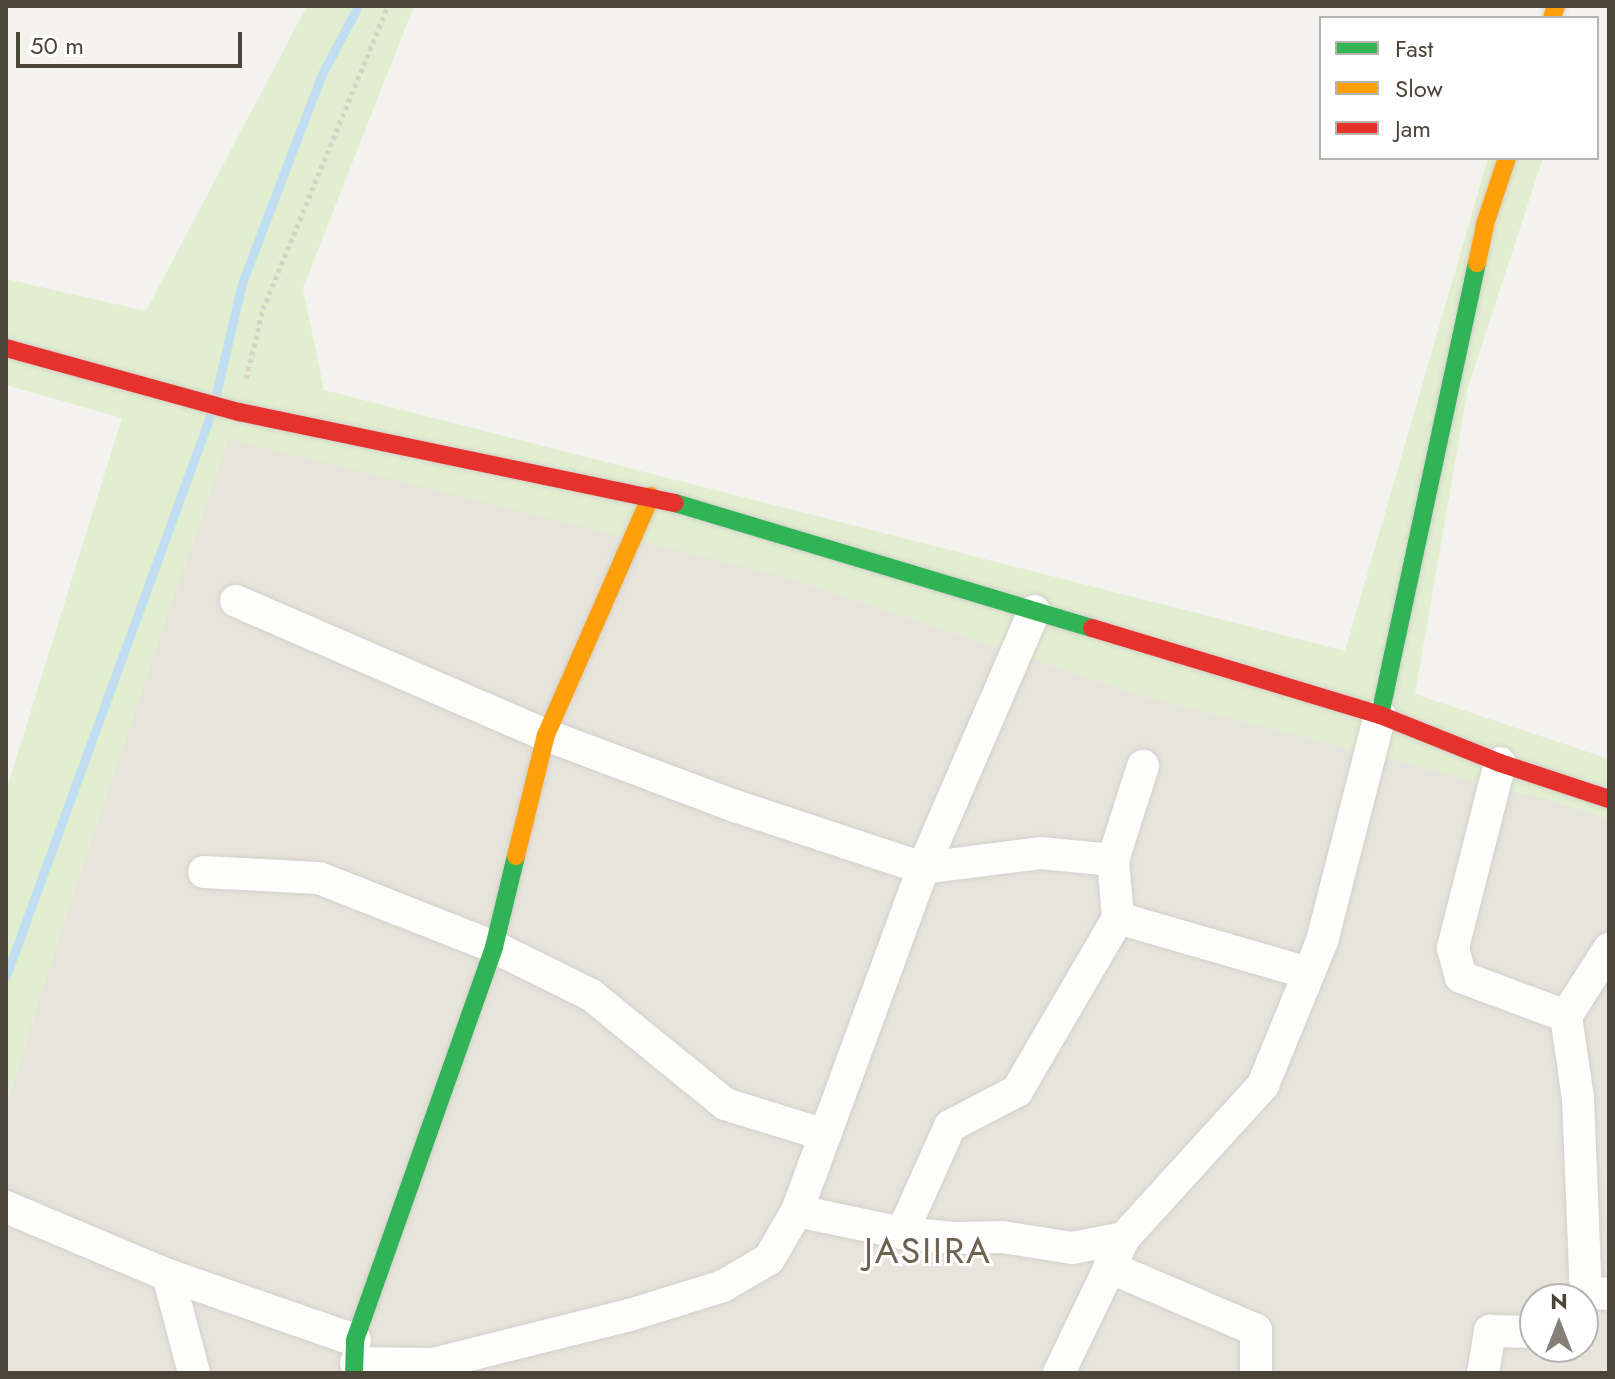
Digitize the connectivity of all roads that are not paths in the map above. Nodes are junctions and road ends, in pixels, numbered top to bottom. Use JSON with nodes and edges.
{"nodes":[{"id":1,"x":1506,"y":160,"type":"edge"},
{"id":2,"x":6,"y":348,"type":"edge"},
{"id":3,"x":651,"y":496,"type":"junction"},
{"id":4,"x":236,"y":601,"type":"dead end"},
{"id":5,"x":1034,"y":611,"type":"junction"},
{"id":6,"x":1380,"y":715,"type":"junction"},
{"id":7,"x":546,"y":735,"type":"junction"},
{"id":8,"x":1500,"y":763,"type":"junction"},
{"id":9,"x":1143,"y":766,"type":"dead end"},
{"id":10,"x":1609,"y":799,"type":"edge"},
{"id":11,"x":1113,"y":860,"type":"junction"},
{"id":12,"x":923,"y":868,"type":"junction"},
{"id":13,"x":204,"y":872,"type":"dead end"},
{"id":14,"x":1118,"y":918,"type":"junction"},
{"id":15,"x":494,"y":947,"type":"junction"},
{"id":16,"x":1609,"y":949,"type":"edge"},
{"id":17,"x":1308,"y":973,"type":"junction"},
{"id":18,"x":1566,"y":1016,"type":"junction"},
{"id":19,"x":825,"y":1135,"type":"junction"},
{"id":20,"x":6,"y":1207,"type":"edge"},
{"id":21,"x":797,"y":1211,"type":"junction"},
{"id":22,"x":902,"y":1233,"type":"junction"},
{"id":23,"x":1124,"y":1238,"type":"junction"},
{"id":24,"x":1109,"y":1267,"type":"junction"},
{"id":25,"x":168,"y":1275,"type":"junction"},
{"id":26,"x":1592,"y":1283,"type":"edge"},
{"id":27,"x":1519,"y":1332,"type":"edge"},
{"id":28,"x":355,"y":1358,"type":"edge"},
{"id":29,"x":194,"y":1373,"type":"edge"},
{"id":30,"x":1059,"y":1373,"type":"edge"},
{"id":31,"x":1256,"y":1373,"type":"edge"},
{"id":32,"x":1483,"y":1373,"type":"edge"}],
"edges":[{"from":1,"to":6,"type":"street"},
{"from":2,"to":3,"type":"street"},
{"from":3,"to":5,"type":"street"},
{"from":3,"to":7,"type":"street"},
{"from":4,"to":7,"type":"street"},
{"from":5,"to":6,"type":"street"},
{"from":5,"to":12,"type":"street"},
{"from":6,"to":8,"type":"street"},
{"from":6,"to":17,"type":"street"},
{"from":7,"to":12,"type":"street"},
{"from":7,"to":15,"type":"street"},
{"from":8,"to":10,"type":"street"},
{"from":8,"to":18,"type":"street"},
{"from":9,"to":11,"type":"street"},
{"from":11,"to":12,"type":"street"},
{"from":11,"to":14,"type":"street"},
{"from":12,"to":19,"type":"street"},
{"from":13,"to":15,"type":"street"},
{"from":14,"to":17,"type":"street"},
{"from":14,"to":22,"type":"street"},
{"from":15,"to":19,"type":"street"},
{"from":15,"to":28,"type":"street"},
{"from":16,"to":18,"type":"street"},
{"from":17,"to":23,"type":"street"},
{"from":18,"to":26,"type":"street"},
{"from":19,"to":21,"type":"street"},
{"from":20,"to":25,"type":"street"},
{"from":21,"to":22,"type":"street"},
{"from":21,"to":28,"type":"street"},
{"from":22,"to":23,"type":"street"},
{"from":23,"to":24,"type":"street"},
{"from":24,"to":30,"type":"street"},
{"from":24,"to":31,"type":"street"},
{"from":25,"to":28,"type":"street"},
{"from":25,"to":29,"type":"street"},
{"from":27,"to":32,"type":"street"}]}
